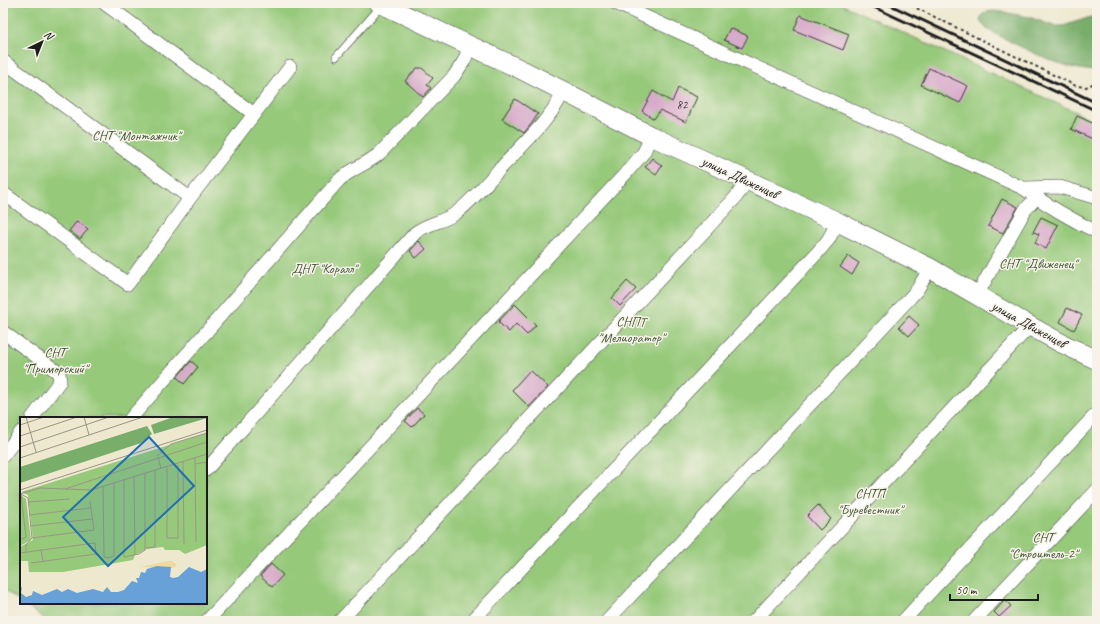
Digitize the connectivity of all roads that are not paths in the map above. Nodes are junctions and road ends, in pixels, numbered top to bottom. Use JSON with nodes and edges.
{"nodes":[{"id":1,"x":104,"y":3,"type":"edge"},
{"id":2,"x":615,"y":3,"type":"edge"},
{"id":3,"x":380,"y":4,"type":"edge"},
{"id":4,"x":470,"y":46,"type":"junction"},
{"id":5,"x":336,"y":57,"type":"dead end"},
{"id":6,"x":3,"y":61,"type":"edge"},
{"id":7,"x":290,"y":67,"type":"dead end"},
{"id":8,"x":564,"y":91,"type":"junction"},
{"id":9,"x":254,"y":114,"type":"junction"},
{"id":10,"x":651,"y":136,"type":"junction"},
{"id":11,"x":748,"y":181,"type":"junction"},
{"id":12,"x":1023,"y":188,"type":"junction"},
{"id":13,"x":3,"y":193,"type":"edge"},
{"id":14,"x":190,"y":198,"type":"junction"},
{"id":15,"x":1036,"y":198,"type":"junction"},
{"id":16,"x":1097,"y":198,"type":"edge"},
{"id":17,"x":838,"y":222,"type":"junction"},
{"id":18,"x":1097,"y":232,"type":"edge"},
{"id":19,"x":930,"y":268,"type":"junction"},
{"id":20,"x":977,"y":295,"type":"junction"},
{"id":21,"x":1030,"y":326,"type":"junction"},
{"id":22,"x":3,"y":332,"type":"edge"},
{"id":23,"x":1097,"y":360,"type":"edge"},
{"id":24,"x":1097,"y":413,"type":"edge"},
{"id":25,"x":33,"y":417,"type":"edge"},
{"id":26,"x":132,"y":417,"type":"edge"},
{"id":27,"x":20,"y":433,"type":"edge"},
{"id":28,"x":3,"y":456,"type":"edge"},
{"id":29,"x":207,"y":469,"type":"edge"},
{"id":30,"x":1097,"y":490,"type":"edge"},
{"id":31,"x":207,"y":621,"type":"edge"},
{"id":32,"x":340,"y":621,"type":"edge"},
{"id":33,"x":472,"y":621,"type":"edge"},
{"id":34,"x":607,"y":621,"type":"edge"},
{"id":35,"x":754,"y":621,"type":"edge"},
{"id":36,"x":903,"y":621,"type":"edge"},
{"id":37,"x":974,"y":621,"type":"edge"}],
"edges":[{"from":1,"to":9,"type":"street"},
{"from":2,"to":12,"type":"street"},
{"from":3,"to":4,"type":"street","name":"улица Движенцев"},
{"from":3,"to":5,"type":"lane"},
{"from":4,"to":8,"type":"street","name":"улица Движенцев"},
{"from":4,"to":26,"type":"street"},
{"from":6,"to":14,"type":"street"},
{"from":7,"to":9,"type":"street"},
{"from":8,"to":10,"type":"street","name":"улица Движенцев"},
{"from":8,"to":29,"type":"street"},
{"from":9,"to":14,"type":"street"},
{"from":10,"to":11,"type":"street","name":"улица Движенцев"},
{"from":10,"to":31,"type":"street"},
{"from":11,"to":17,"type":"street","name":"улица Движенцев"},
{"from":11,"to":32,"type":"street"},
{"from":12,"to":15,"type":"street"},
{"from":12,"to":16,"type":"street"},
{"from":13,"to":14,"type":"street"},
{"from":15,"to":18,"type":"street"},
{"from":15,"to":20,"type":"street"},
{"from":17,"to":19,"type":"street","name":"улица Движенцев"},
{"from":17,"to":33,"type":"street"},
{"from":19,"to":20,"type":"street","name":"улица Движенцев"},
{"from":19,"to":34,"type":"street"},
{"from":20,"to":21,"type":"street","name":"улица Движенцев"},
{"from":21,"to":23,"type":"street","name":"улица Движенцев"},
{"from":21,"to":35,"type":"street"},
{"from":22,"to":25,"type":"street"},
{"from":24,"to":36,"type":"street"},
{"from":27,"to":28,"type":"street"},
{"from":30,"to":37,"type":"street"}]}
